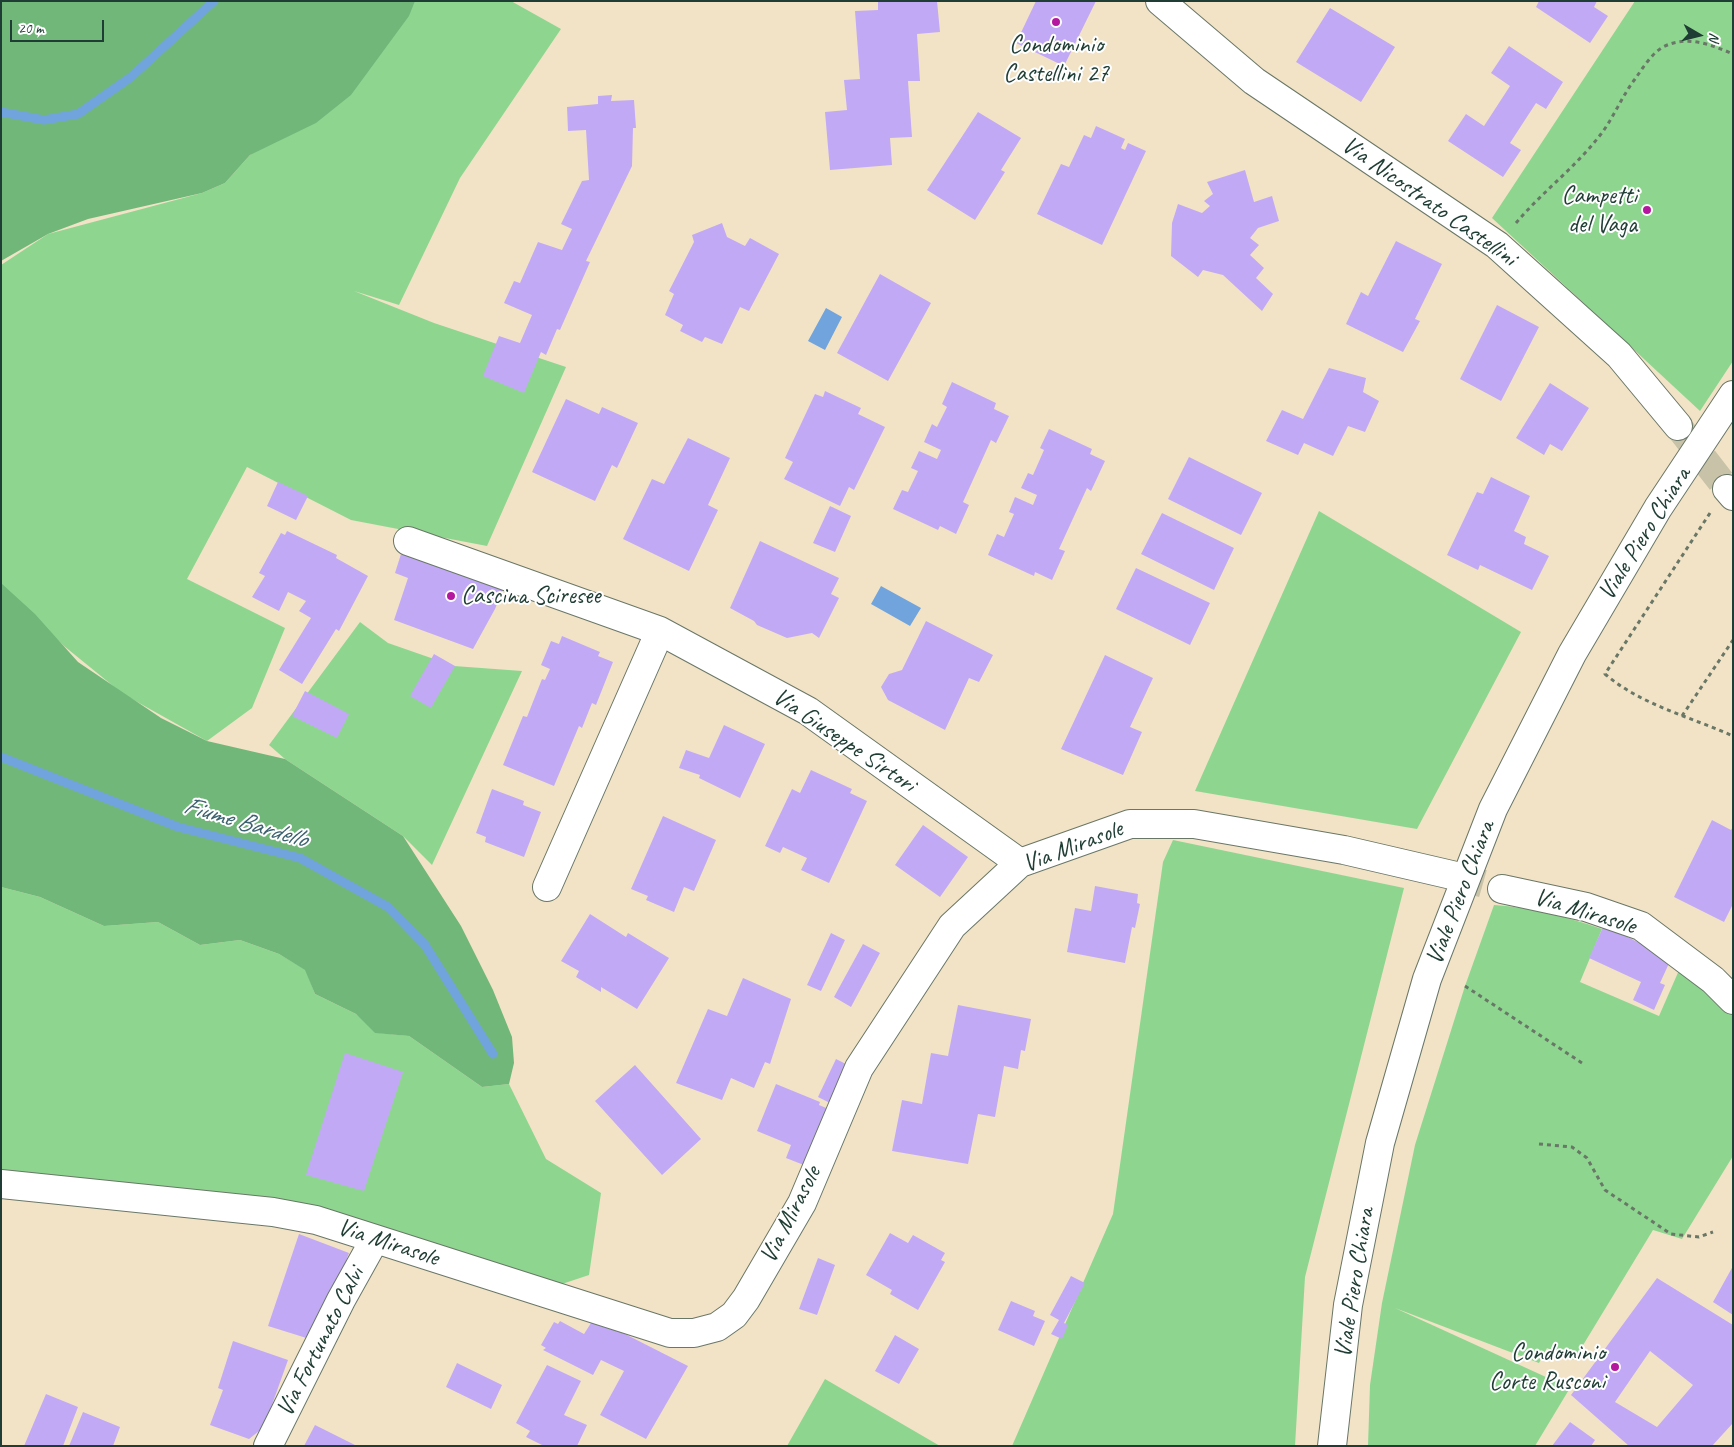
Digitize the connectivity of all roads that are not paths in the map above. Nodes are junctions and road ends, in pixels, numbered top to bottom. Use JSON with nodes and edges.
{"nodes":[{"id":1,"x":1160,"y":1,"type":"edge"},
{"id":2,"x":1733,"y":395,"type":"edge"},
{"id":3,"x":1678,"y":426,"type":"tunnel mouth"},
{"id":4,"x":408,"y":540,"type":"dead end"},
{"id":5,"x":660,"y":632,"type":"junction"},
{"id":6,"x":1020,"y":863,"type":"junction"},
{"id":7,"x":1456,"y":876,"type":"tunnel mouth"},
{"id":8,"x":546,"y":887,"type":"dead end"},
{"id":9,"x":1502,"y":888,"type":"tunnel mouth"},
{"id":10,"x":1733,"y":1000,"type":"edge"},
{"id":11,"x":1,"y":1184,"type":"edge"},
{"id":12,"x":375,"y":1238,"type":"junction"},
{"id":13,"x":268,"y":1446,"type":"edge"},
{"id":14,"x":1332,"y":1446,"type":"edge"}],
"edges":[{"from":1,"to":3,"type":"street","name":"Via Nicostrato Castellini"},
{"from":2,"to":14,"type":"street","name":"Viale Piero Chiara"},
{"from":4,"to":5,"type":"street","name":"Via Giuseppe Sirtori"},
{"from":5,"to":6,"type":"street","name":"Via Giuseppe Sirtori"},
{"from":5,"to":8,"type":"street"},
{"from":6,"to":7,"type":"street","name":"Via Mirasole"},
{"from":6,"to":12,"type":"street","name":"Via Mirasole"},
{"from":9,"to":10,"type":"street","name":"Via Mirasole"},
{"from":11,"to":12,"type":"street","name":"Via Mirasole"},
{"from":12,"to":13,"type":"street","name":"Via Fortunato Calvi"}]}
